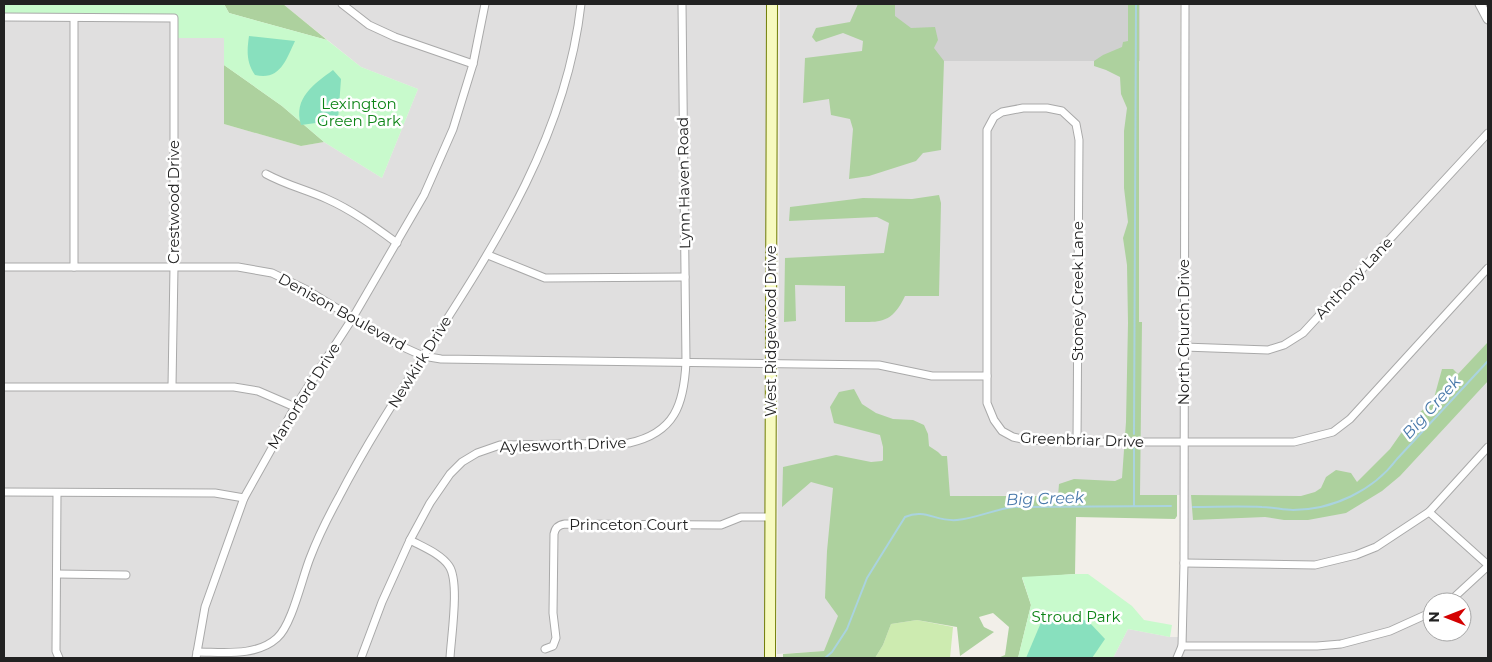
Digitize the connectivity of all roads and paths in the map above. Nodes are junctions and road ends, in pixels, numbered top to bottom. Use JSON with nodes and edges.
{"nodes":[{"id":1,"x":342,"y":4,"type":"edge"},
{"id":2,"x":485,"y":4,"type":"edge"},
{"id":3,"x":581,"y":4,"type":"edge"},
{"id":4,"x":682,"y":4,"type":"edge"},
{"id":5,"x":772,"y":4,"type":"edge"},
{"id":6,"x":1185,"y":4,"type":"edge"},
{"id":7,"x":1480,"y":4,"type":"edge"},
{"id":8,"x":4,"y":17,"type":"edge"},
{"id":9,"x":74,"y":18,"type":"junction"},
{"id":10,"x":1488,"y":19,"type":"edge"},
{"id":11,"x":473,"y":64,"type":"junction"},
{"id":12,"x":1488,"y":133,"type":"edge"},
{"id":13,"x":1079,"y":140,"type":"joint"},
{"id":14,"x":266,"y":174,"type":"dead end"},
{"id":15,"x":397,"y":242,"type":"junction"},
{"id":16,"x":488,"y":255,"type":"junction"},
{"id":17,"x":4,"y":267,"type":"edge"},
{"id":18,"x":74,"y":267,"type":"junction"},
{"id":19,"x":174,"y":267,"type":"junction"},
{"id":20,"x":1488,"y":268,"type":"edge"},
{"id":21,"x":684,"y":277,"type":"junction"},
{"id":22,"x":352,"y":319,"type":"junction"},
{"id":23,"x":1184,"y":347,"type":"junction"},
{"id":24,"x":423,"y":356,"type":"junction"},
{"id":25,"x":686,"y":362,"type":"junction"},
{"id":26,"x":770,"y":363,"type":"junction"},
{"id":27,"x":987,"y":376,"type":"junction"},
{"id":28,"x":4,"y":386,"type":"edge"},
{"id":29,"x":172,"y":386,"type":"junction"},
{"id":30,"x":295,"y":407,"type":"junction"},
{"id":31,"x":1077,"y":442,"type":"junction"},
{"id":32,"x":1184,"y":442,"type":"junction"},
{"id":33,"x":1488,"y":447,"type":"edge"},
{"id":34,"x":4,"y":492,"type":"edge"},
{"id":35,"x":57,"y":493,"type":"junction"},
{"id":36,"x":244,"y":498,"type":"junction"},
{"id":37,"x":1429,"y":512,"type":"junction"},
{"id":38,"x":770,"y":517,"type":"junction"},
{"id":39,"x":410,"y":540,"type":"junction"},
{"id":40,"x":1184,"y":563,"type":"junction"},
{"id":41,"x":1488,"y":566,"type":"edge"},
{"id":42,"x":57,"y":574,"type":"junction"},
{"id":43,"x":126,"y":575,"type":"dead end"},
{"id":44,"x":1459,"y":592,"type":"edge"},
{"id":45,"x":1422,"y":617,"type":"edge"},
{"id":46,"x":1182,"y":646,"type":"junction"},
{"id":47,"x":545,"y":649,"type":"dead end"},
{"id":48,"x":196,"y":655,"type":"edge"},
{"id":49,"x":59,"y":658,"type":"edge"},
{"id":50,"x":361,"y":658,"type":"edge"},
{"id":51,"x":450,"y":658,"type":"edge"},
{"id":52,"x":770,"y":658,"type":"edge"},
{"id":53,"x":1176,"y":658,"type":"edge"}],
"edges":[{"from":1,"to":11,"type":"street"},
{"from":2,"to":11,"type":"street","name":"Manorford Drive"},
{"from":3,"to":16,"type":"street","name":"Newkirk Drive"},
{"from":4,"to":21,"type":"street","name":"Lynn Haven Road"},
{"from":5,"to":26,"type":"main road","name":"West Ridgewood Drive"},
{"from":6,"to":23,"type":"street","name":"North Church Drive"},
{"from":7,"to":10,"type":"street"},
{"from":8,"to":9,"type":"street"},
{"from":9,"to":18,"type":"street"},
{"from":9,"to":19,"type":"street","name":"Crestwood Drive"},
{"from":11,"to":15,"type":"street","name":"Manorford Drive"},
{"from":12,"to":23,"type":"street","name":"Anthony Lane"},
{"from":13,"to":27,"type":"street","name":"Greenbriar Drive"},
{"from":13,"to":31,"type":"street","name":"Stoney Creek Lane"},
{"from":14,"to":15,"type":"street"},
{"from":15,"to":22,"type":"street","name":"Manorford Drive"},
{"from":16,"to":21,"type":"street"},
{"from":16,"to":24,"type":"street","name":"Newkirk Drive"},
{"from":17,"to":18,"type":"street","name":"Denison Boulevard"},
{"from":18,"to":19,"type":"street","name":"Denison Boulevard"},
{"from":19,"to":22,"type":"street","name":"Denison Boulevard"},
{"from":19,"to":29,"type":"street","name":"Crestwood Drive"},
{"from":20,"to":32,"type":"street","name":"Greenbriar Drive"},
{"from":21,"to":25,"type":"street","name":"Lynn Haven Road"},
{"from":22,"to":24,"type":"street","name":"Denison Boulevard"},
{"from":22,"to":30,"type":"street","name":"Manorford Drive"},
{"from":23,"to":32,"type":"street","name":"North Church Drive"},
{"from":24,"to":25,"type":"street","name":"Denison Boulevard"},
{"from":24,"to":48,"type":"street","name":"Newkirk Drive"},
{"from":25,"to":26,"type":"street","name":"Denison Boulevard"},
{"from":25,"to":39,"type":"street","name":"Aylesworth Drive"},
{"from":26,"to":27,"type":"street","name":"Denison Boulevard"},
{"from":26,"to":38,"type":"main road","name":"West Ridgewood Drive"},
{"from":27,"to":31,"type":"street","name":"Greenbriar Drive"},
{"from":28,"to":29,"type":"street"},
{"from":29,"to":30,"type":"street"},
{"from":30,"to":36,"type":"street","name":"Manorford Drive"},
{"from":31,"to":32,"type":"street","name":"Greenbriar Drive"},
{"from":32,"to":40,"type":"street","name":"North Church Drive"},
{"from":33,"to":37,"type":"street"},
{"from":34,"to":35,"type":"street"},
{"from":35,"to":36,"type":"street"},
{"from":35,"to":42,"type":"street"},
{"from":36,"to":48,"type":"street","name":"Manorford Drive"},
{"from":37,"to":40,"type":"street"},
{"from":37,"to":41,"type":"street"},
{"from":38,"to":47,"type":"street","name":"Princeton Court"},
{"from":38,"to":52,"type":"main road","name":"West Ridgewood Drive"},
{"from":39,"to":50,"type":"street","name":"Aylesworth Drive"},
{"from":39,"to":51,"type":"street"},
{"from":40,"to":46,"type":"street","name":"North Church Drive"},
{"from":41,"to":44,"type":"street"},
{"from":42,"to":43,"type":"street"},
{"from":42,"to":49,"type":"street"},
{"from":45,"to":46,"type":"street"},
{"from":46,"to":53,"type":"street","name":"North Church Drive"}]}
